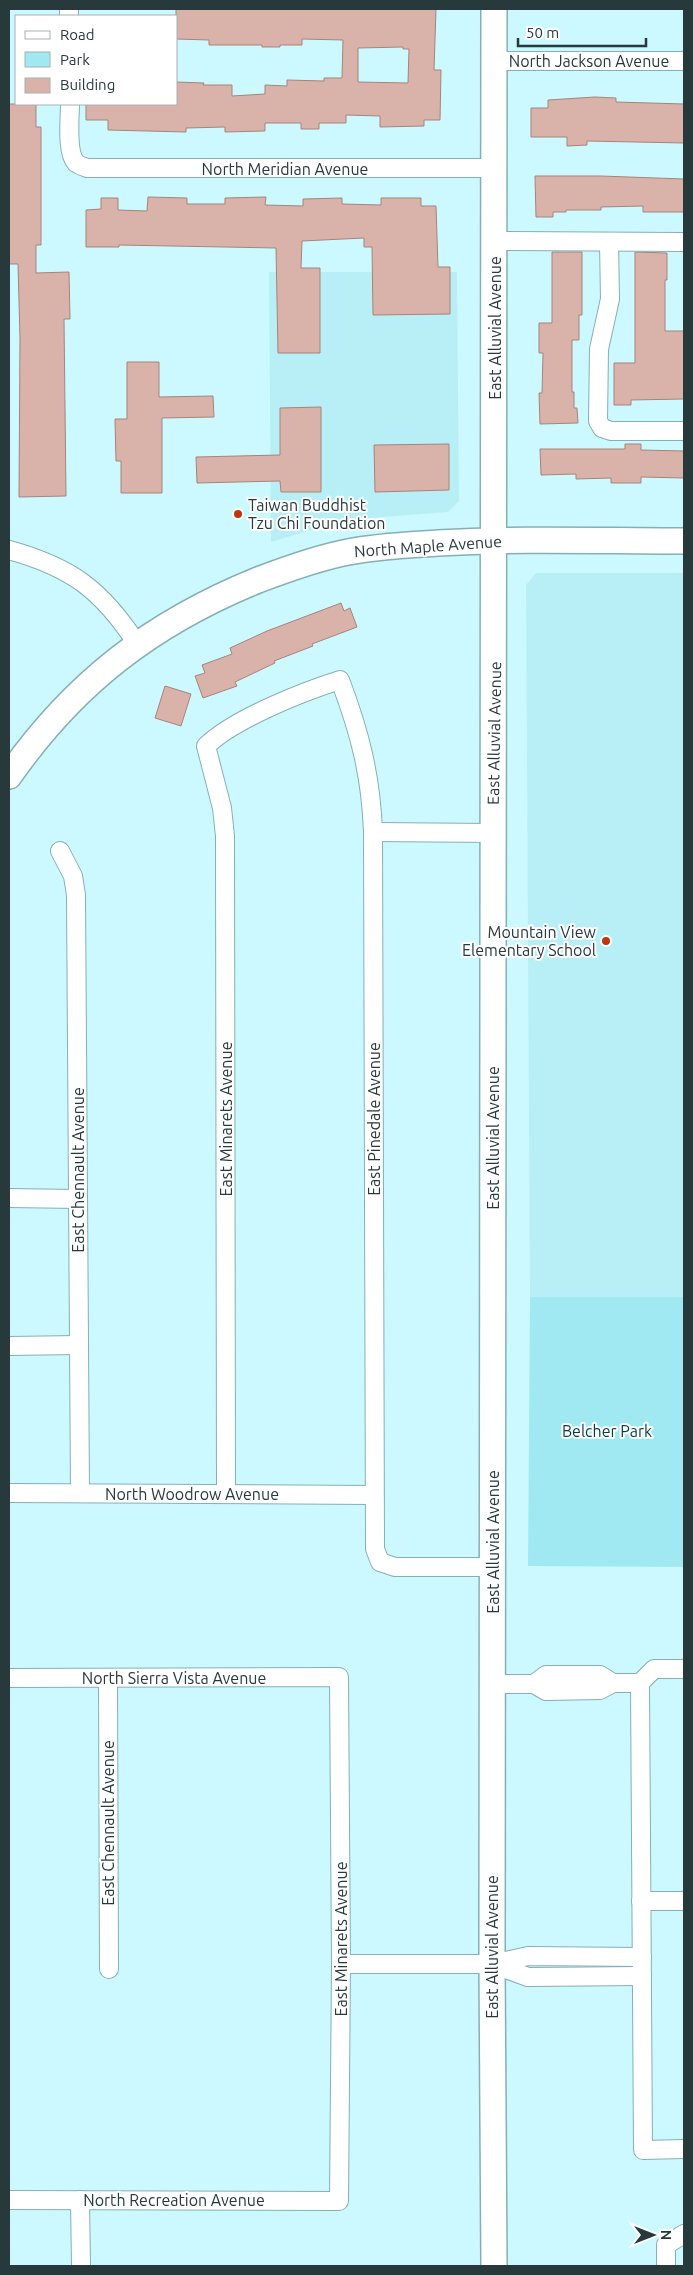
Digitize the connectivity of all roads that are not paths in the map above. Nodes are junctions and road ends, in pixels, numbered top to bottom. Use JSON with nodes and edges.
{"nodes":[{"id":1,"x":494,"y":9,"type":"edge"},
{"id":2,"x":494,"y":61,"type":"junction"},
{"id":3,"x":684,"y":61,"type":"edge"},
{"id":4,"x":70,"y":105,"type":"edge"},
{"id":5,"x":494,"y":168,"type":"junction"},
{"id":6,"x":495,"y":241,"type":"junction"},
{"id":7,"x":609,"y":242,"type":"junction"},
{"id":8,"x":684,"y":242,"type":"edge"},
{"id":9,"x":684,"y":430,"type":"edge"},
{"id":10,"x":494,"y":540,"type":"junction"},
{"id":11,"x":684,"y":541,"type":"edge"},
{"id":12,"x":9,"y":550,"type":"edge"},
{"id":13,"x":137,"y":644,"type":"junction"},
{"id":14,"x":206,"y":746,"type":"joint"},
{"id":15,"x":9,"y":776,"type":"edge"},
{"id":16,"x":373,"y":832,"type":"junction"},
{"id":17,"x":493,"y":833,"type":"junction"},
{"id":18,"x":60,"y":851,"type":"dead end"},
{"id":19,"x":9,"y":1198,"type":"edge"},
{"id":20,"x":78,"y":1199,"type":"junction"},
{"id":21,"x":9,"y":1346,"type":"edge"},
{"id":22,"x":79,"y":1346,"type":"junction"},
{"id":23,"x":9,"y":1493,"type":"edge"},
{"id":24,"x":80,"y":1493,"type":"junction"},
{"id":25,"x":226,"y":1494,"type":"junction"},
{"id":26,"x":374,"y":1495,"type":"junction"},
{"id":27,"x":494,"y":1566,"type":"junction"},
{"id":28,"x":684,"y":1669,"type":"edge"},
{"id":29,"x":339,"y":1677,"type":"joint"},
{"id":30,"x":9,"y":1678,"type":"edge"},
{"id":31,"x":108,"y":1678,"type":"junction"},
{"id":32,"x":640,"y":1682,"type":"junction"},
{"id":33,"x":492,"y":1684,"type":"junction"},
{"id":34,"x":641,"y":1901,"type":"junction"},
{"id":35,"x":684,"y":1901,"type":"edge"},
{"id":36,"x":642,"y":1957,"type":"junction"},
{"id":37,"x":341,"y":1964,"type":"junction"},
{"id":38,"x":492,"y":1964,"type":"junction"},
{"id":39,"x":109,"y":1969,"type":"dead end"},
{"id":40,"x":642,"y":1976,"type":"junction"},
{"id":41,"x":684,"y":2149,"type":"edge"},
{"id":42,"x":9,"y":2200,"type":"edge"},
{"id":43,"x":80,"y":2200,"type":"junction"},
{"id":44,"x":339,"y":2201,"type":"joint"},
{"id":45,"x":684,"y":2234,"type":"edge"},
{"id":46,"x":81,"y":2266,"type":"edge"},
{"id":47,"x":494,"y":2266,"type":"edge"},
{"id":48,"x":666,"y":2266,"type":"edge"}],
"edges":[{"from":1,"to":2,"type":"main road","name":"East Alluvial Avenue"},
{"from":2,"to":3,"type":"street","name":"North Jackson Avenue"},
{"from":2,"to":5,"type":"main road","name":"East Alluvial Avenue"},
{"from":4,"to":5,"type":"street","name":"North Meridian Avenue"},
{"from":5,"to":6,"type":"main road","name":"East Alluvial Avenue"},
{"from":6,"to":7,"type":"street"},
{"from":6,"to":10,"type":"main road","name":"East Alluvial Avenue"},
{"from":7,"to":8,"type":"street"},
{"from":7,"to":9,"type":"street"},
{"from":10,"to":11,"type":"main road","name":"North Maple Avenue"},
{"from":10,"to":13,"type":"main road","name":"North Maple Avenue"},
{"from":10,"to":17,"type":"main road","name":"East Alluvial Avenue"},
{"from":12,"to":13,"type":"street"},
{"from":13,"to":15,"type":"main road","name":"North Maple Avenue"},
{"from":14,"to":16,"type":"street","name":"East Pinedale Avenue"},
{"from":14,"to":25,"type":"street","name":"East Minarets Avenue"},
{"from":16,"to":17,"type":"street"},
{"from":16,"to":26,"type":"street","name":"East Pinedale Avenue"},
{"from":17,"to":27,"type":"main road","name":"East Alluvial Avenue"},
{"from":18,"to":20,"type":"street","name":"East Chennault Avenue"},
{"from":19,"to":20,"type":"street"},
{"from":20,"to":22,"type":"street","name":"East Chennault Avenue"},
{"from":21,"to":22,"type":"street"},
{"from":22,"to":24,"type":"street","name":"East Chennault Avenue"},
{"from":23,"to":24,"type":"street","name":"North Woodrow Avenue"},
{"from":24,"to":25,"type":"street","name":"North Woodrow Avenue"},
{"from":25,"to":26,"type":"street","name":"North Woodrow Avenue"},
{"from":26,"to":27,"type":"street","name":"East Pinedale Avenue"},
{"from":27,"to":33,"type":"main road","name":"East Alluvial Avenue"},
{"from":28,"to":32,"type":"street"},
{"from":29,"to":31,"type":"street","name":"North Sierra Vista Avenue"},
{"from":29,"to":37,"type":"street","name":"East Minarets Avenue"},
{"from":30,"to":31,"type":"street","name":"North Sierra Vista Avenue"},
{"from":31,"to":39,"type":"street","name":"East Chennault Avenue"},
{"from":32,"to":33,"type":"street"},
{"from":32,"to":34,"type":"street"},
{"from":33,"to":38,"type":"main road","name":"East Alluvial Avenue"},
{"from":34,"to":35,"type":"street"},
{"from":34,"to":36,"type":"street"},
{"from":36,"to":38,"type":"street"},
{"from":36,"to":40,"type":"street"},
{"from":37,"to":38,"type":"street"},
{"from":37,"to":44,"type":"street","name":"East Minarets Avenue"},
{"from":38,"to":40,"type":"street"},
{"from":38,"to":47,"type":"main road","name":"East Alluvial Avenue"},
{"from":40,"to":41,"type":"street"},
{"from":42,"to":43,"type":"street","name":"North Recreation Avenue"},
{"from":43,"to":44,"type":"street","name":"North Recreation Avenue"},
{"from":43,"to":46,"type":"street"},
{"from":45,"to":48,"type":"street"}]}
